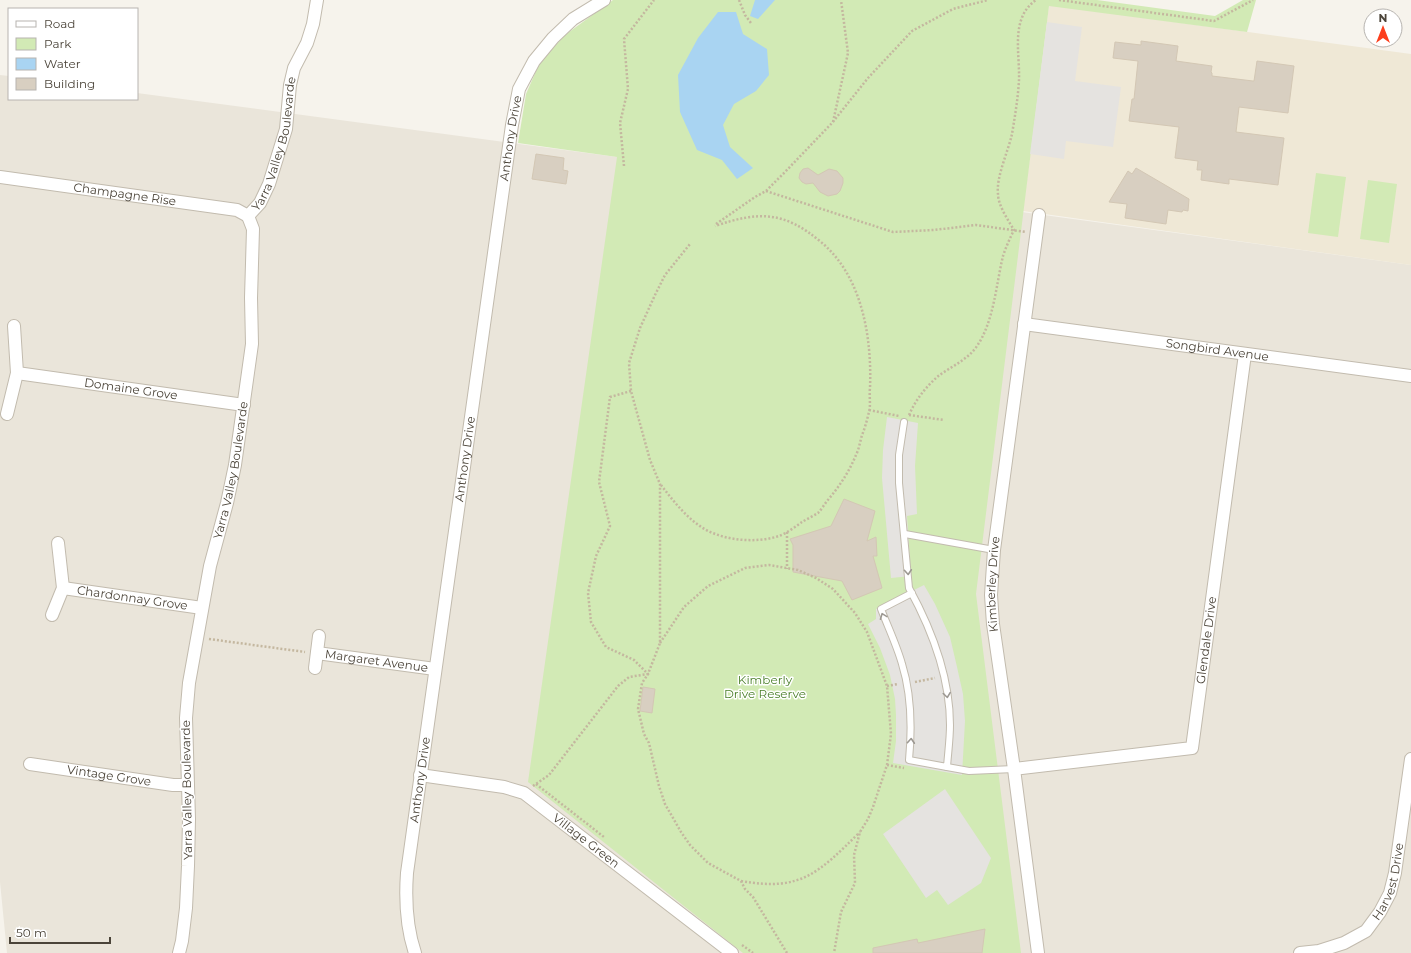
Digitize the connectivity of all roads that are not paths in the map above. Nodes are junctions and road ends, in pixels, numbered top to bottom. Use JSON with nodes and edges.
{"nodes":[{"id":1,"x":317,"y":0,"type":"edge"},
{"id":2,"x":604,"y":0,"type":"edge"},
{"id":3,"x":0,"y":178,"type":"edge"},
{"id":4,"x":1039,"y":215,"type":"dead end"},
{"id":5,"x":248,"y":216,"type":"junction"},
{"id":6,"x":1024,"y":324,"type":"junction"},
{"id":7,"x":14,"y":326,"type":"dead end"},
{"id":8,"x":1246,"y":354,"type":"junction"},
{"id":9,"x":17,"y":373,"type":"junction"},
{"id":10,"x":1411,"y":376,"type":"edge"},
{"id":11,"x":244,"y":405,"type":"junction"},
{"id":12,"x":6,"y":414,"type":"dead end"},
{"id":13,"x":906,"y":418,"type":"road end"},
{"id":14,"x":905,"y":534,"type":"junction"},
{"id":15,"x":58,"y":543,"type":"dead end"},
{"id":16,"x":994,"y":550,"type":"junction"},
{"id":17,"x":63,"y":588,"type":"junction"},
{"id":18,"x":912,"y":593,"type":"junction"},
{"id":19,"x":202,"y":608,"type":"junction"},
{"id":20,"x":52,"y":615,"type":"dead end"},
{"id":21,"x":319,"y":636,"type":"dead end"},
{"id":22,"x":317,"y":653,"type":"junction"},
{"id":23,"x":315,"y":668,"type":"dead end"},
{"id":24,"x":435,"y":670,"type":"junction"},
{"id":25,"x":1411,"y":759,"type":"edge"},
{"id":26,"x":30,"y":764,"type":"dead end"},
{"id":27,"x":947,"y":767,"type":"junction"},
{"id":28,"x":1014,"y":769,"type":"junction"},
{"id":29,"x":420,"y":775,"type":"junction"},
{"id":30,"x":188,"y":785,"type":"junction"},
{"id":31,"x":1407,"y":812,"type":"edge"},
{"id":32,"x":179,"y":953,"type":"edge"},
{"id":33,"x":415,"y":953,"type":"edge"},
{"id":34,"x":732,"y":953,"type":"edge"},
{"id":35,"x":1038,"y":953,"type":"edge"},
{"id":36,"x":1300,"y":953,"type":"edge"}],
"edges":[{"from":1,"to":5,"type":"street","name":"Yarra Valley Boulevarde"},
{"from":2,"to":24,"type":"street","name":"Anthony Drive"},
{"from":3,"to":5,"type":"street","name":"Champagne Rise"},
{"from":4,"to":6,"type":"street","name":"Kimberley Drive"},
{"from":5,"to":11,"type":"street","name":"Yarra Valley Boulevarde"},
{"from":6,"to":8,"type":"street","name":"Songbird Avenue"},
{"from":6,"to":16,"type":"street","name":"Kimberley Drive"},
{"from":7,"to":9,"type":"street"},
{"from":8,"to":10,"type":"street","name":"Songbird Avenue"},
{"from":8,"to":28,"type":"street","name":"Glendale Drive"},
{"from":9,"to":11,"type":"street","name":"Domaine Grove"},
{"from":9,"to":12,"type":"street"},
{"from":11,"to":19,"type":"street","name":"Yarra Valley Boulevarde"},
{"from":13,"to":14,"type":"lane"},
{"from":14,"to":16,"type":"lane"},
{"from":14,"to":18,"type":"lane","one_way":true},
{"from":15,"to":17,"type":"street","name":"Chardonnay Grove"},
{"from":16,"to":28,"type":"street","name":"Kimberley Drive"},
{"from":17,"to":19,"type":"street","name":"Chardonnay Grove"},
{"from":17,"to":20,"type":"street","name":"Chardonnay Grove"},
{"from":18,"to":27,"type":"lane","one_way":true},
{"from":27,"to":18,"type":"lane","one_way":true},
{"from":19,"to":30,"type":"street","name":"Yarra Valley Boulevarde"},
{"from":21,"to":22,"type":"street","name":"Margaret Avenue"},
{"from":22,"to":23,"type":"street","name":"Margaret Avenue"},
{"from":22,"to":24,"type":"street","name":"Margaret Avenue"},
{"from":24,"to":29,"type":"street","name":"Anthony Drive"},
{"from":25,"to":31,"type":"street","name":"Harvest Drive"},
{"from":26,"to":30,"type":"street","name":"Vintage Grove"},
{"from":27,"to":28,"type":"lane"},
{"from":28,"to":35,"type":"street","name":"Kimberley Drive"},
{"from":29,"to":33,"type":"street","name":"Anthony Drive"},
{"from":29,"to":34,"type":"street","name":"Village Green"},
{"from":30,"to":32,"type":"street","name":"Yarra Valley Boulevarde"},
{"from":31,"to":36,"type":"street","name":"Harvest Drive"}]}
